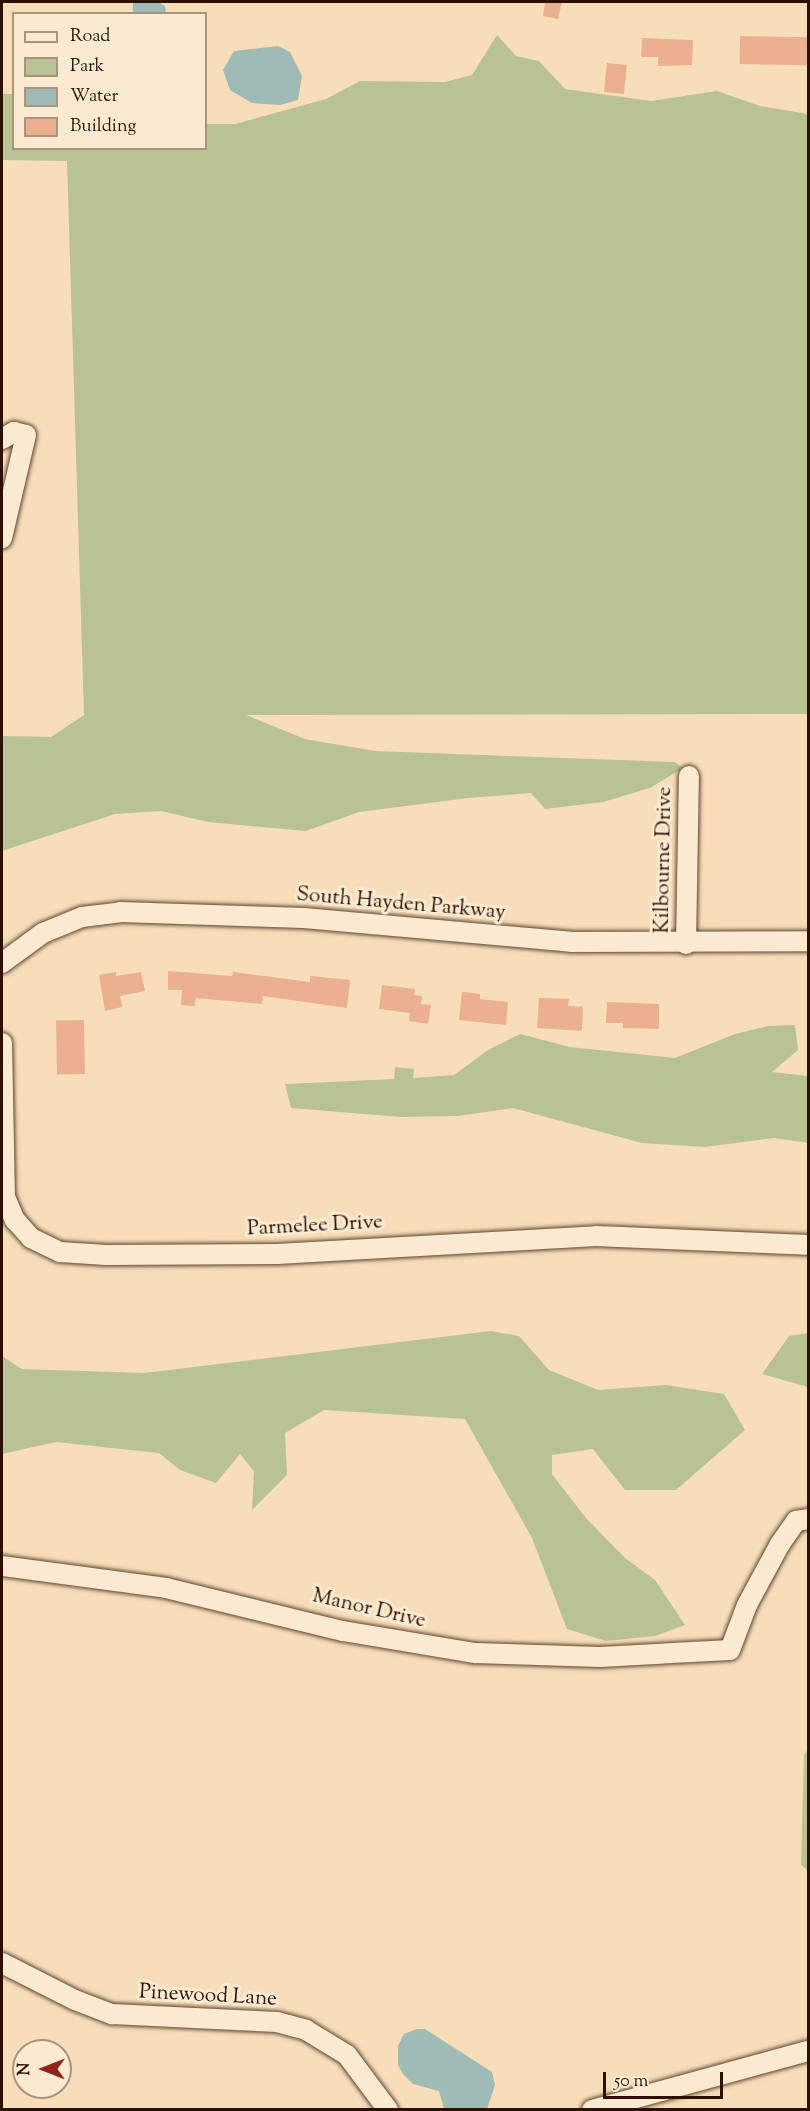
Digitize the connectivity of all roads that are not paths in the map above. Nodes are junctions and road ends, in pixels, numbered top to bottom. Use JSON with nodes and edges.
{"nodes":[{"id":1,"x":2,"y":439,"type":"edge"},
{"id":2,"x":2,"y":538,"type":"edge"},
{"id":3,"x":689,"y":776,"type":"dead end"},
{"id":4,"x":808,"y":941,"type":"edge"},
{"id":5,"x":686,"y":944,"type":"junction"},
{"id":6,"x":2,"y":963,"type":"edge"},
{"id":7,"x":2,"y":1043,"type":"edge"},
{"id":8,"x":808,"y":1245,"type":"edge"},
{"id":9,"x":808,"y":1519,"type":"edge"},
{"id":10,"x":2,"y":1566,"type":"edge"},
{"id":11,"x":2,"y":1964,"type":"edge"},
{"id":12,"x":808,"y":2050,"type":"edge"},
{"id":13,"x":388,"y":2109,"type":"edge"},
{"id":14,"x":592,"y":2109,"type":"edge"}],
"edges":[{"from":1,"to":2,"type":"street"},
{"from":3,"to":5,"type":"street","name":"Kilbourne Drive"},
{"from":4,"to":5,"type":"street","name":"South Hayden Parkway"},
{"from":5,"to":6,"type":"street","name":"South Hayden Parkway"},
{"from":7,"to":8,"type":"street","name":"Parmelee Drive"},
{"from":9,"to":10,"type":"street","name":"Manor Drive"},
{"from":11,"to":13,"type":"street","name":"Pinewood Lane"},
{"from":12,"to":14,"type":"street"}]}
